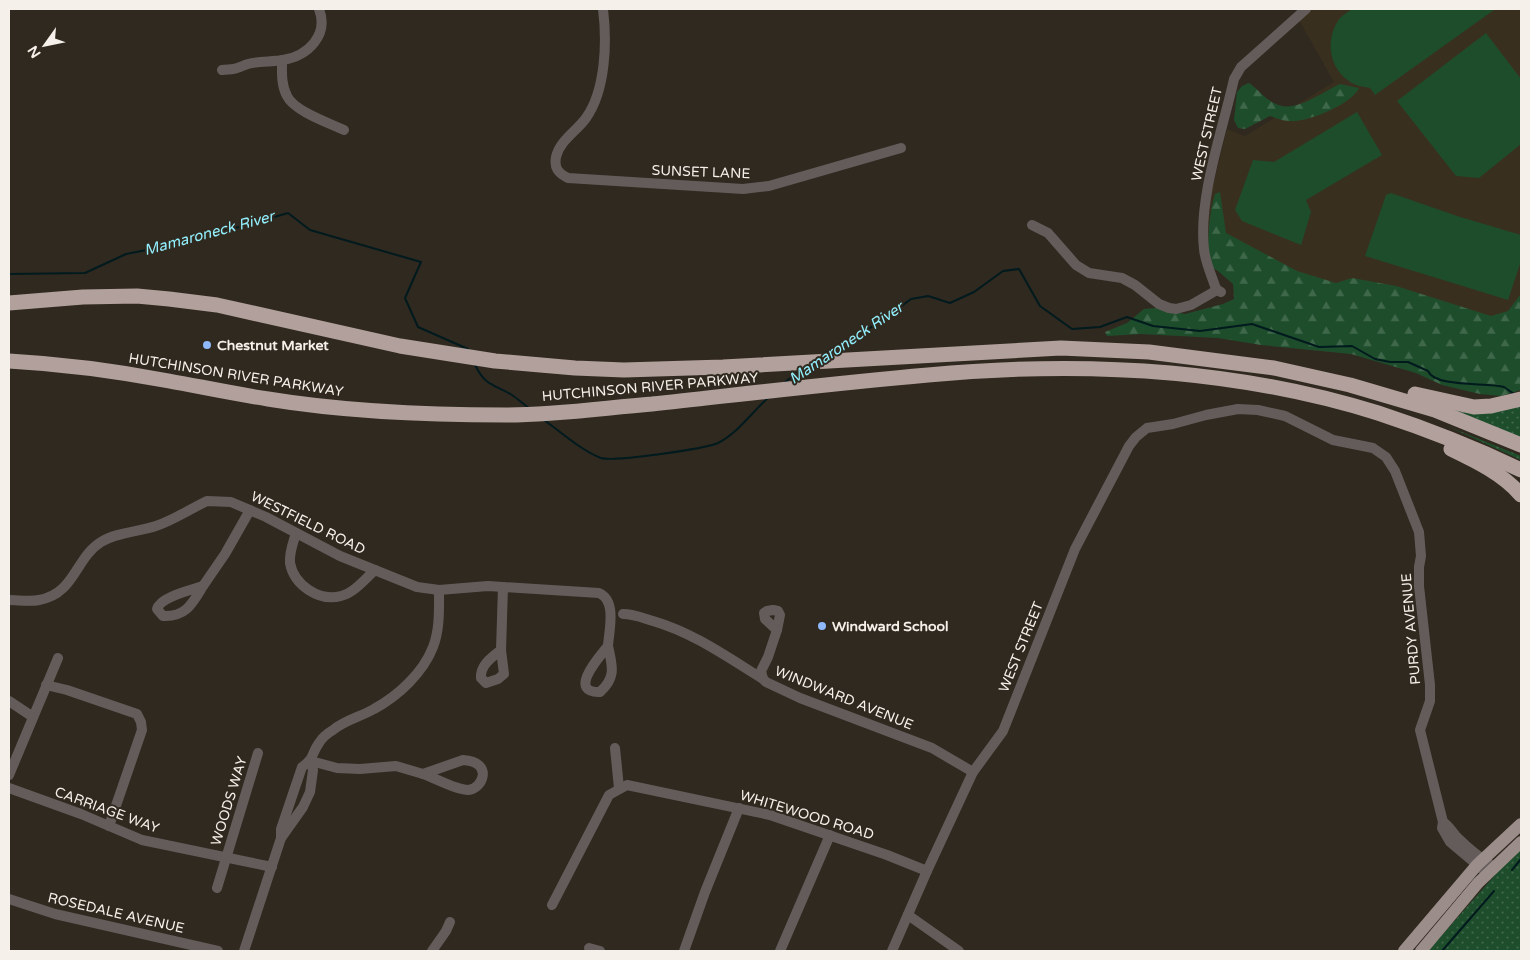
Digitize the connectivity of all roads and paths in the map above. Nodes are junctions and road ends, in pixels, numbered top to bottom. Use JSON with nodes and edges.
{"nodes":[{"id":1,"x":319,"y":9,"type":"edge"},
{"id":2,"x":604,"y":9,"type":"edge"},
{"id":3,"x":1306,"y":9,"type":"edge"},
{"id":4,"x":282,"y":60,"type":"junction"},
{"id":5,"x":222,"y":70,"type":"dead end"},
{"id":6,"x":344,"y":130,"type":"dead end"},
{"id":7,"x":901,"y":148,"type":"dead end"},
{"id":8,"x":1032,"y":225,"type":"dead end"},
{"id":9,"x":9,"y":303,"type":"edge"},
{"id":10,"x":9,"y":361,"type":"edge"},
{"id":11,"x":1274,"y":368,"type":"junction"},
{"id":12,"x":1521,"y":399,"type":"edge"},
{"id":13,"x":1225,"y":411,"type":"joint"},
{"id":14,"x":1378,"y":413,"type":"junction"},
{"id":15,"x":1521,"y":445,"type":"edge"},
{"id":16,"x":1521,"y":470,"type":"edge"},
{"id":17,"x":1521,"y":495,"type":"edge"},
{"id":18,"x":250,"y":510,"type":"junction"},
{"id":19,"x":296,"y":533,"type":"junction"},
{"id":20,"x":375,"y":570,"type":"junction"},
{"id":21,"x":203,"y":586,"type":"dead end"},
{"id":22,"x":503,"y":587,"type":"junction"},
{"id":23,"x":439,"y":590,"type":"junction"},
{"id":24,"x":9,"y":600,"type":"edge"},
{"id":25,"x":623,"y":614,"type":"dead end"},
{"id":26,"x":777,"y":630,"type":"dead end"},
{"id":27,"x":608,"y":646,"type":"dead end"},
{"id":28,"x":501,"y":650,"type":"dead end"},
{"id":29,"x":58,"y":658,"type":"dead end"},
{"id":30,"x":763,"y":679,"type":"junction"},
{"id":31,"x":46,"y":685,"type":"junction"},
{"id":32,"x":9,"y":701,"type":"edge"},
{"id":33,"x":32,"y":717,"type":"junction"},
{"id":34,"x":615,"y":748,"type":"dead end"},
{"id":35,"x":258,"y":753,"type":"dead end"},
{"id":36,"x":310,"y":761,"type":"junction"},
{"id":37,"x":973,"y":772,"type":"junction"},
{"id":38,"x":423,"y":774,"type":"junction"},
{"id":39,"x":9,"y":776,"type":"edge"},
{"id":40,"x":9,"y":788,"type":"edge"},
{"id":41,"x":619,"y":788,"type":"junction"},
{"id":42,"x":740,"y":808,"type":"junction"},
{"id":43,"x":1521,"y":824,"type":"edge"},
{"id":44,"x":109,"y":826,"type":"junction"},
{"id":45,"x":830,"y":835,"type":"junction"},
{"id":46,"x":282,"y":838,"type":"junction"},
{"id":47,"x":1521,"y":842,"type":"edge"},
{"id":48,"x":226,"y":857,"type":"junction"},
{"id":49,"x":1480,"y":862,"type":"junction"},
{"id":50,"x":272,"y":867,"type":"junction"},
{"id":51,"x":1491,"y":870,"type":"junction"},
{"id":52,"x":927,"y":871,"type":"junction"},
{"id":53,"x":217,"y":888,"type":"dead end"},
{"id":54,"x":9,"y":899,"type":"edge"},
{"id":55,"x":552,"y":905,"type":"dead end"},
{"id":56,"x":908,"y":915,"type":"junction"},
{"id":57,"x":450,"y":922,"type":"dead end"},
{"id":58,"x":589,"y":948,"type":"dead end"},
{"id":59,"x":218,"y":951,"type":"edge"},
{"id":60,"x":244,"y":951,"type":"edge"},
{"id":61,"x":432,"y":951,"type":"edge"},
{"id":62,"x":600,"y":951,"type":"edge"},
{"id":63,"x":684,"y":951,"type":"edge"},
{"id":64,"x":780,"y":951,"type":"edge"},
{"id":65,"x":892,"y":951,"type":"edge"},
{"id":66,"x":958,"y":951,"type":"edge"},
{"id":67,"x":1404,"y":951,"type":"edge"},
{"id":68,"x":1421,"y":951,"type":"edge"}],
"edges":[{"from":1,"to":4,"type":"street"},
{"from":2,"to":7,"type":"street","name":"SUNSET LANE"},
{"from":3,"to":8,"type":"street","name":"WEST STREET"},
{"from":4,"to":5,"type":"street"},
{"from":4,"to":6,"type":"street"},
{"from":9,"to":11,"type":"highway","name":"HUTCHINSON RIVER PARKWAY"},
{"from":10,"to":14,"type":"highway","name":"HUTCHINSON RIVER PARKWAY"},
{"from":11,"to":12,"type":"highway"},
{"from":11,"to":15,"type":"highway","name":"HUTCHINSON RIVER PARKWAY"},
{"from":13,"to":37,"type":"street","name":"WEST STREET"},
{"from":13,"to":49,"type":"street","name":"PURDY AVENUE"},
{"from":14,"to":16,"type":"highway","name":"HUTCHINSON RIVER PARKWAY"},
{"from":14,"to":17,"type":"highway"},
{"from":18,"to":19,"type":"street","name":"WESTFIELD ROAD"},
{"from":18,"to":21,"type":"street"},
{"from":18,"to":24,"type":"street","name":"WESTFIELD ROAD"},
{"from":19,"to":20,"type":"street","name":"WESTFIELD ROAD"},
{"from":19,"to":20,"type":"street"},
{"from":20,"to":23,"type":"street","name":"WESTFIELD ROAD"},
{"from":22,"to":23,"type":"street","name":"WESTFIELD ROAD"},
{"from":22,"to":27,"type":"street","name":"WESTFIELD ROAD"},
{"from":22,"to":28,"type":"street"},
{"from":23,"to":36,"type":"street"},
{"from":25,"to":30,"type":"street","name":"WINDWARD AVENUE"},
{"from":26,"to":30,"type":"street"},
{"from":29,"to":31,"type":"street"},
{"from":30,"to":37,"type":"street","name":"WINDWARD AVENUE"},
{"from":31,"to":33,"type":"street"},
{"from":31,"to":44,"type":"street"},
{"from":32,"to":33,"type":"street"},
{"from":33,"to":39,"type":"street"},
{"from":34,"to":41,"type":"street"},
{"from":35,"to":48,"type":"street","name":"WOODS WAY"},
{"from":36,"to":38,"type":"street"},
{"from":36,"to":46,"type":"street"},
{"from":36,"to":46,"type":"street"},
{"from":37,"to":52,"type":"street","name":"WEST STREET"},
{"from":38,"to":38,"type":"street"},
{"from":40,"to":44,"type":"street","name":"CARRIAGE WAY"},
{"from":41,"to":42,"type":"street","name":"WHITEWOOD ROAD"},
{"from":41,"to":55,"type":"street"},
{"from":42,"to":45,"type":"street","name":"WHITEWOOD ROAD"},
{"from":42,"to":63,"type":"street"},
{"from":43,"to":49,"type":"main road"},
{"from":44,"to":48,"type":"street","name":"CARRIAGE WAY"},
{"from":45,"to":52,"type":"street","name":"WHITEWOOD ROAD"},
{"from":45,"to":64,"type":"street"},
{"from":46,"to":50,"type":"street"},
{"from":47,"to":51,"type":"main road"},
{"from":48,"to":50,"type":"street","name":"CARRIAGE WAY"},
{"from":48,"to":53,"type":"street"},
{"from":49,"to":51,"type":"street","name":"PURDY AVENUE"},
{"from":49,"to":67,"type":"main road"},
{"from":50,"to":60,"type":"street"},
{"from":51,"to":68,"type":"main road"},
{"from":52,"to":56,"type":"street","name":"WEST STREET"},
{"from":54,"to":59,"type":"street","name":"ROSEDALE AVENUE"},
{"from":56,"to":65,"type":"street","name":"WEST STREET"},
{"from":56,"to":66,"type":"street"},
{"from":57,"to":61,"type":"street"},
{"from":58,"to":62,"type":"street"}]}
